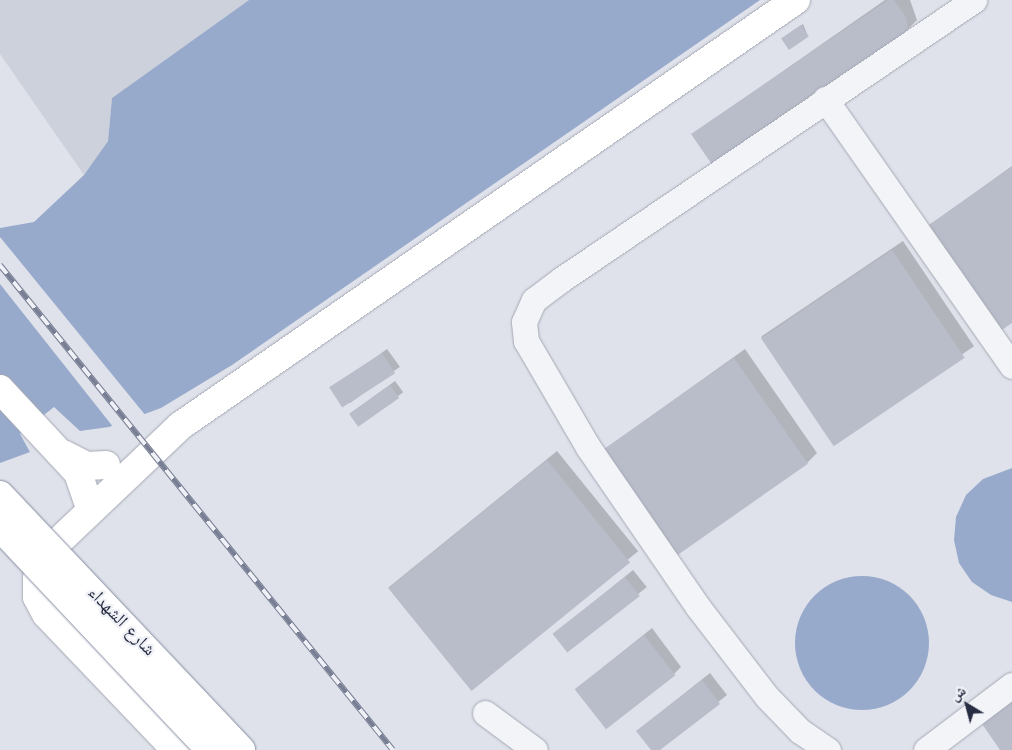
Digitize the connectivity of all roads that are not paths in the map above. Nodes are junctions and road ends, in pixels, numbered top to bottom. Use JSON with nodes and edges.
{"nodes":[{"id":1,"x":796,"y":0,"type":"edge"},
{"id":2,"x":974,"y":0,"type":"edge"},
{"id":3,"x":825,"y":99,"type":"junction"},
{"id":4,"x":1012,"y":366,"type":"edge"},
{"id":5,"x":0,"y":389,"type":"edge"},
{"id":6,"x":180,"y":426,"type":"junction"},
{"id":7,"x":62,"y":453,"type":"junction"},
{"id":8,"x":106,"y":465,"type":"junction"},
{"id":9,"x":0,"y":495,"type":"edge"},
{"id":10,"x":95,"y":506,"type":"junction"},
{"id":11,"x":0,"y":528,"type":"edge"},
{"id":12,"x":1012,"y":685,"type":"edge"},
{"id":13,"x":485,"y":713,"type":"dead end"},
{"id":14,"x":176,"y":750,"type":"edge"},
{"id":15,"x":210,"y":750,"type":"edge"},
{"id":16,"x":241,"y":750,"type":"edge"},
{"id":17,"x":535,"y":750,"type":"edge"},
{"id":18,"x":828,"y":750,"type":"edge"},
{"id":19,"x":926,"y":750,"type":"edge"}],
"edges":[{"from":1,"to":6,"type":"main road"},
{"from":2,"to":3,"type":"lane"},
{"from":3,"to":4,"type":"lane"},
{"from":3,"to":18,"type":"lane"},
{"from":5,"to":7,"type":"main road"},
{"from":6,"to":8,"type":"main road"},
{"from":6,"to":10,"type":"main road"},
{"from":7,"to":8,"type":"main road"},
{"from":7,"to":10,"type":"main road"},
{"from":8,"to":10,"type":"main road"},
{"from":9,"to":16,"type":"main road","name":"شارع الشهداء","bridge":true},
{"from":10,"to":14,"type":"main road"},
{"from":11,"to":15,"type":"main road","name":"شارع الشهداء","bridge":true},
{"from":12,"to":19,"type":"lane"},
{"from":13,"to":17,"type":"lane"}]}
